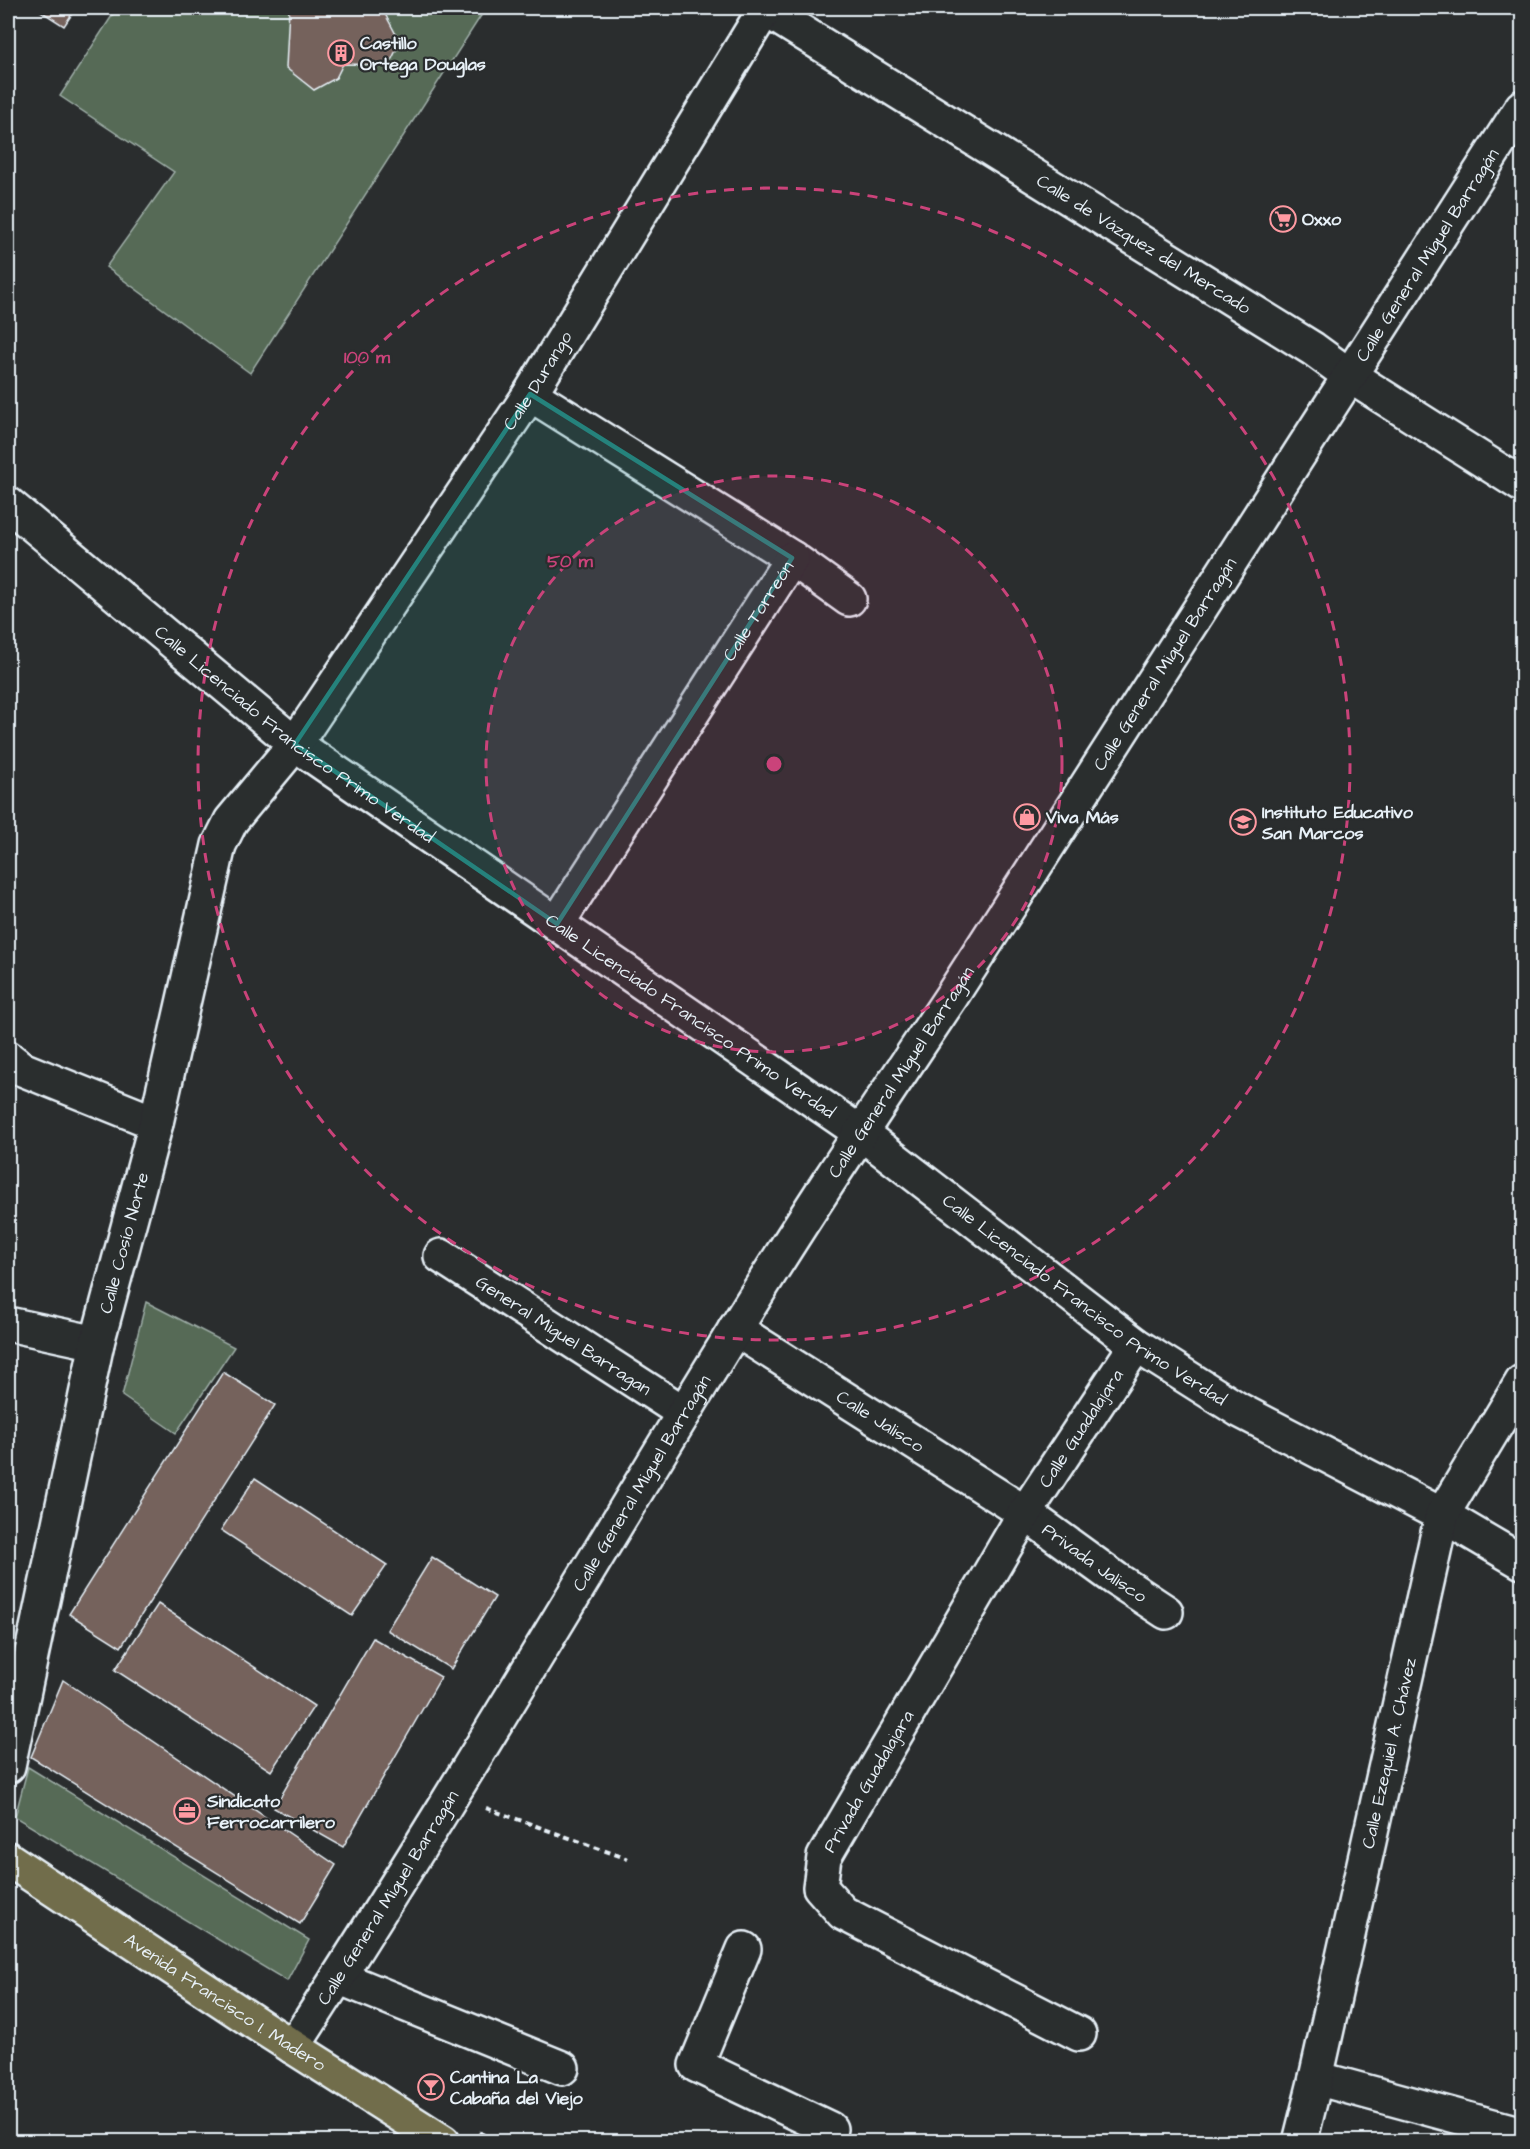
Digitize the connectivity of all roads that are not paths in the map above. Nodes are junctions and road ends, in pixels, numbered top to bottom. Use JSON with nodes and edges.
{"nodes":[{"id":1,"x":764,"y":8,"type":"edge"},
{"id":2,"x":1522,"y":107,"type":"edge"},
{"id":3,"x":1350,"y":376,"type":"junction"},
{"id":4,"x":530,"y":394,"type":"junction"},
{"id":5,"x":1522,"y":485,"type":"edge"},
{"id":6,"x":8,"y":504,"type":"edge"},
{"id":7,"x":792,"y":558,"type":"junction"},
{"id":8,"x":849,"y":598,"type":"dead end"},
{"id":9,"x":295,"y":744,"type":"junction"},
{"id":10,"x":556,"y":924,"type":"junction"},
{"id":11,"x":8,"y":1058,"type":"edge"},
{"id":12,"x":156,"y":1123,"type":"junction"},
{"id":13,"x":861,"y":1133,"type":"junction"},
{"id":14,"x":441,"y":1256,"type":"dead end"},
{"id":15,"x":8,"y":1324,"type":"edge"},
{"id":16,"x":735,"y":1329,"type":"junction"},
{"id":17,"x":97,"y":1343,"type":"junction"},
{"id":18,"x":1136,"y":1344,"type":"junction"},
{"id":19,"x":1522,"y":1382,"type":"edge"},
{"id":20,"x":684,"y":1413,"type":"junction"},
{"id":21,"x":1025,"y":1514,"type":"junction"},
{"id":22,"x":1442,"y":1515,"type":"junction"},
{"id":23,"x":1522,"y":1562,"type":"edge"},
{"id":24,"x":1166,"y":1611,"type":"dead end"},
{"id":25,"x":8,"y":1766,"type":"edge"},
{"id":26,"x":8,"y":1859,"type":"edge"},
{"id":27,"x":744,"y":1949,"type":"dead end"},
{"id":28,"x":338,"y":1977,"type":"junction"},
{"id":29,"x":1079,"y":2034,"type":"dead end"},
{"id":30,"x":293,"y":2047,"type":"junction"},
{"id":31,"x":562,"y":2068,"type":"dead end"},
{"id":32,"x":1316,"y":2078,"type":"junction"},
{"id":33,"x":1522,"y":2134,"type":"edge"},
{"id":34,"x":443,"y":2142,"type":"edge"},
{"id":35,"x":821,"y":2142,"type":"edge"},
{"id":36,"x":1300,"y":2142,"type":"edge"}],
"edges":[{"from":1,"to":3,"type":"street","name":"Calle de Vázquez del Mercado"},
{"from":1,"to":4,"type":"street","name":"Calle Durango"},
{"from":2,"to":3,"type":"street","name":"Calle General Miguel Barragán"},
{"from":3,"to":5,"type":"street","name":"Calle de Vázquez del Mercado"},
{"from":3,"to":13,"type":"street","name":"Calle General Miguel Barragán"},
{"from":4,"to":7,"type":"street","name":"Calle Torreón"},
{"from":4,"to":9,"type":"street","name":"Calle Durango"},
{"from":6,"to":9,"type":"street","name":"Calle Licenciado Francisco Primo Verdad"},
{"from":7,"to":8,"type":"street"},
{"from":7,"to":10,"type":"street","name":"Calle Torreón"},
{"from":9,"to":10,"type":"street","name":"Calle Licenciado Francisco Primo Verdad"},
{"from":9,"to":12,"type":"street","name":"Calle Cosío Norte"},
{"from":10,"to":13,"type":"street","name":"Calle Licenciado Francisco Primo Verdad"},
{"from":11,"to":12,"type":"street"},
{"from":12,"to":17,"type":"street","name":"Calle Cosío Norte"},
{"from":13,"to":16,"type":"street","name":"Calle General Miguel Barragán"},
{"from":13,"to":18,"type":"street","name":"Calle Licenciado Francisco Primo Verdad"},
{"from":14,"to":20,"type":"street","name":"General Miguel Barragan"},
{"from":15,"to":17,"type":"street"},
{"from":16,"to":20,"type":"street","name":"Calle General Miguel Barragán"},
{"from":16,"to":21,"type":"street","name":"Calle Jalisco"},
{"from":17,"to":25,"type":"street","name":"Calle Cosío Norte"},
{"from":18,"to":21,"type":"street","name":"Calle Guadalajara"},
{"from":18,"to":22,"type":"street","name":"Calle Licenciado Francisco Primo Verdad"},
{"from":19,"to":22,"type":"street","name":"Calle Ezequiel A. Chávez"},
{"from":20,"to":28,"type":"street","name":"Calle General Miguel Barragán"},
{"from":21,"to":24,"type":"street","name":"Privada Jalisco"},
{"from":21,"to":29,"type":"street","name":"Privada Guadalajara"},
{"from":22,"to":23,"type":"street","name":"Calle Licenciado Francisco Primo Verdad"},
{"from":22,"to":32,"type":"street","name":"Calle Ezequiel A. Chávez"},
{"from":26,"to":30,"type":"main road","name":"Avenida Francisco I. Madero"},
{"from":27,"to":35,"type":"street"},
{"from":28,"to":30,"type":"street","name":"Calle General Miguel Barragán"},
{"from":28,"to":31,"type":"street"},
{"from":30,"to":34,"type":"main road","name":"Avenida Francisco I. Madero"},
{"from":32,"to":33,"type":"street"},
{"from":32,"to":36,"type":"street","name":"Calle Ezequiel A. Chávez"}]}
